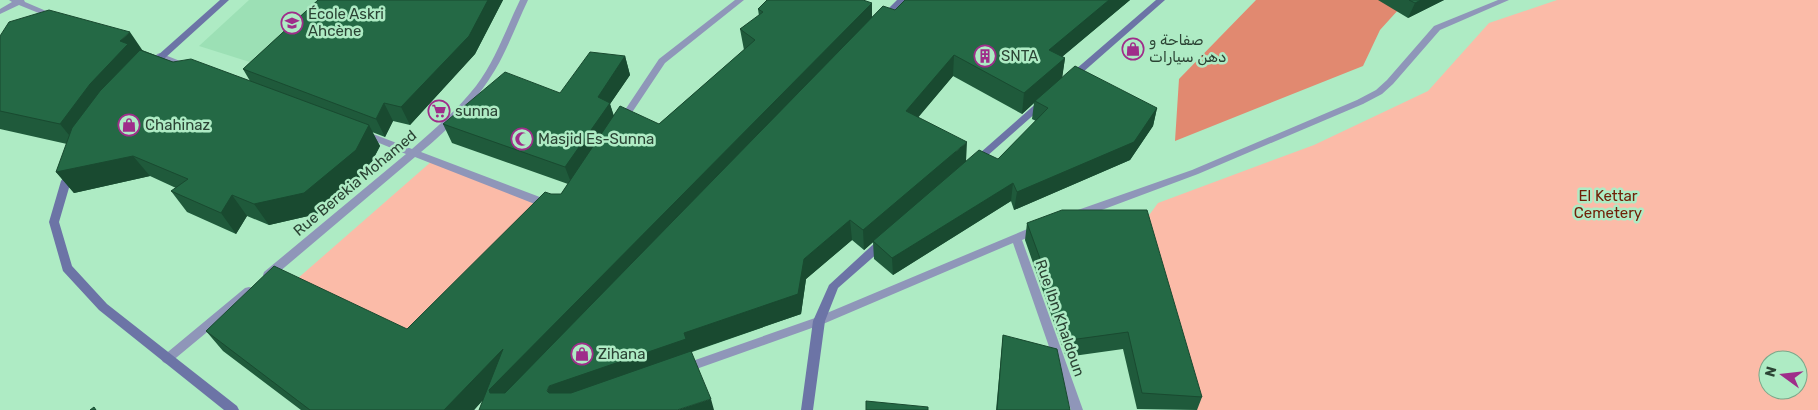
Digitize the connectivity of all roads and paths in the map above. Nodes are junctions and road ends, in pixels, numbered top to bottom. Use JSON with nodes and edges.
{"nodes":[{"id":1,"x":225,"y":0,"type":"edge"},
{"id":2,"x":524,"y":0,"type":"edge"},
{"id":3,"x":740,"y":0,"type":"edge"},
{"id":4,"x":902,"y":0,"type":"edge"},
{"id":5,"x":1161,"y":0,"type":"edge"},
{"id":6,"x":1505,"y":0,"type":"edge"},
{"id":7,"x":18,"y":1,"type":"edge"},
{"id":8,"x":0,"y":12,"type":"edge"},
{"id":9,"x":60,"y":18,"type":"edge"},
{"id":10,"x":878,"y":25,"type":"edge"},
{"id":11,"x":160,"y":56,"type":"junction"},
{"id":12,"x":197,"y":70,"type":"edge"},
{"id":13,"x":142,"y":76,"type":"edge"},
{"id":14,"x":1064,"y":84,"type":"edge"},
{"id":15,"x":1049,"y":97,"type":"edge"},
{"id":16,"x":618,"y":128,"type":"edge"},
{"id":17,"x":351,"y":129,"type":"edge"},
{"id":18,"x":415,"y":153,"type":"junction"},
{"id":19,"x":75,"y":164,"type":"edge"},
{"id":20,"x":968,"y":168,"type":"edge"},
{"id":21,"x":554,"y":207,"type":"edge"},
{"id":22,"x":1069,"y":217,"type":"edge"},
{"id":23,"x":1042,"y":227,"type":"edge"},
{"id":24,"x":893,"y":233,"type":"edge"},
{"id":25,"x":1016,"y":237,"type":"junction"},
{"id":26,"x":819,"y":321,"type":"junction"},
{"id":27,"x":167,"y":359,"type":"junction"},
{"id":28,"x":677,"y":371,"type":"edge"},
{"id":29,"x":233,"y":410,"type":"edge"},
{"id":30,"x":807,"y":410,"type":"edge"},
{"id":31,"x":1077,"y":410,"type":"edge"}],
"edges":[{"from":1,"to":11,"type":"street"},
{"from":2,"to":18,"type":"street","name":"Rue Berekia Mohamed"},
{"from":3,"to":16,"type":"street"},
{"from":4,"to":10,"type":"street"},
{"from":5,"to":14,"type":"street"},
{"from":6,"to":22,"type":"street"},
{"from":7,"to":8,"type":"street"},
{"from":7,"to":9,"type":"street"},
{"from":11,"to":12,"type":"street"},
{"from":11,"to":13,"type":"street"},
{"from":15,"to":20,"type":"street"},
{"from":17,"to":18,"type":"street"},
{"from":18,"to":21,"type":"street"},
{"from":18,"to":27,"type":"street","name":"Rue Berekia Mohamed"},
{"from":19,"to":27,"type":"street"},
{"from":23,"to":25,"type":"street"},
{"from":24,"to":26,"type":"street"},
{"from":25,"to":26,"type":"street"},
{"from":25,"to":31,"type":"street","name":"Rue Ibn Khaldoun"},
{"from":26,"to":28,"type":"street"},
{"from":26,"to":30,"type":"street"},
{"from":27,"to":29,"type":"street"}]}
